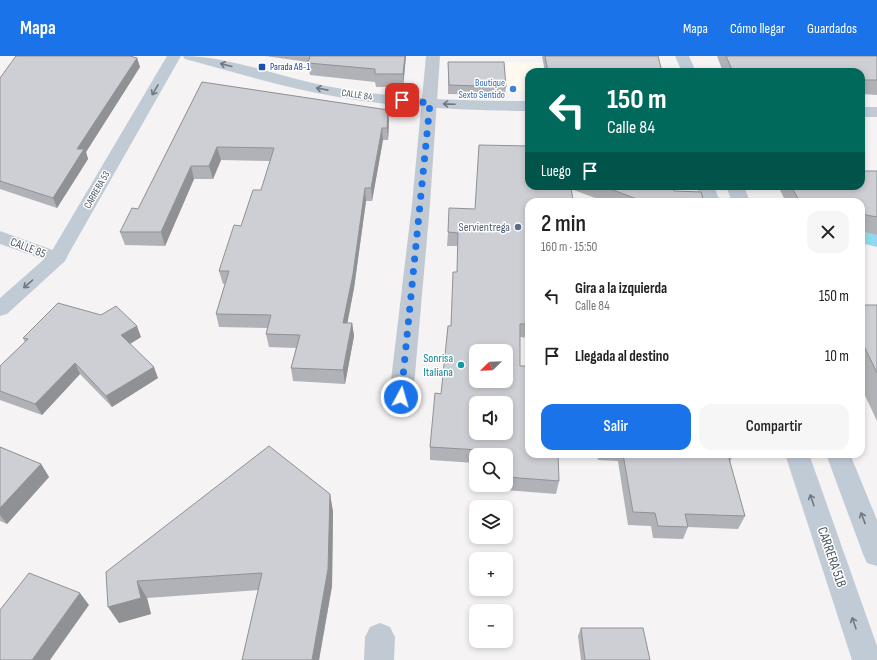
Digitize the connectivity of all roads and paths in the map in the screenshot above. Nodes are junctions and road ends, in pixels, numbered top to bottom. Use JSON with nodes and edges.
{"nodes":[{"id":1,"x":174,"y":56,"type":"edge"},
{"id":2,"x":190,"y":56,"type":"edge"},
{"id":3,"x":433,"y":56,"type":"edge"},
{"id":4,"x":682,"y":56,"type":"edge"},
{"id":5,"x":687,"y":68,"type":"edge"},
{"id":6,"x":430,"y":103,"type":"junction"},
{"id":7,"x":525,"y":106,"type":"edge"},
{"id":8,"x":865,"y":112,"type":"edge"},
{"id":9,"x":877,"y":112,"type":"edge"},
{"id":10,"x":0,"y":237,"type":"edge"},
{"id":11,"x":57,"y":258,"type":"junction"},
{"id":12,"x":0,"y":309,"type":"edge"},
{"id":13,"x":401,"y":397,"type":"dead end"},
{"id":14,"x":798,"y":458,"type":"edge"},
{"id":15,"x":840,"y":458,"type":"edge"},
{"id":16,"x":877,"y":554,"type":"edge"},
{"id":17,"x":867,"y":660,"type":"edge"}],
"edges":[{"from":1,"to":11,"type":"main road","name":"CARRERA 53","one_way":true},
{"from":6,"to":2,"type":"main road","name":"CALLE 84","one_way":true},
{"from":3,"to":6,"type":"street"},
{"from":4,"to":5,"type":"main road"},
{"from":7,"to":6,"type":"main road","name":"CALLE 84","one_way":true},
{"from":6,"to":13,"type":"street"},
{"from":8,"to":9,"type":"main road"},
{"from":10,"to":11,"type":"street","name":"CALLE 85"},
{"from":11,"to":12,"type":"main road","name":"CARRERA 53","one_way":true},
{"from":17,"to":14,"type":"main road","name":"CARRERA 51B","one_way":true},
{"from":16,"to":15,"type":"main road","one_way":true}]}
